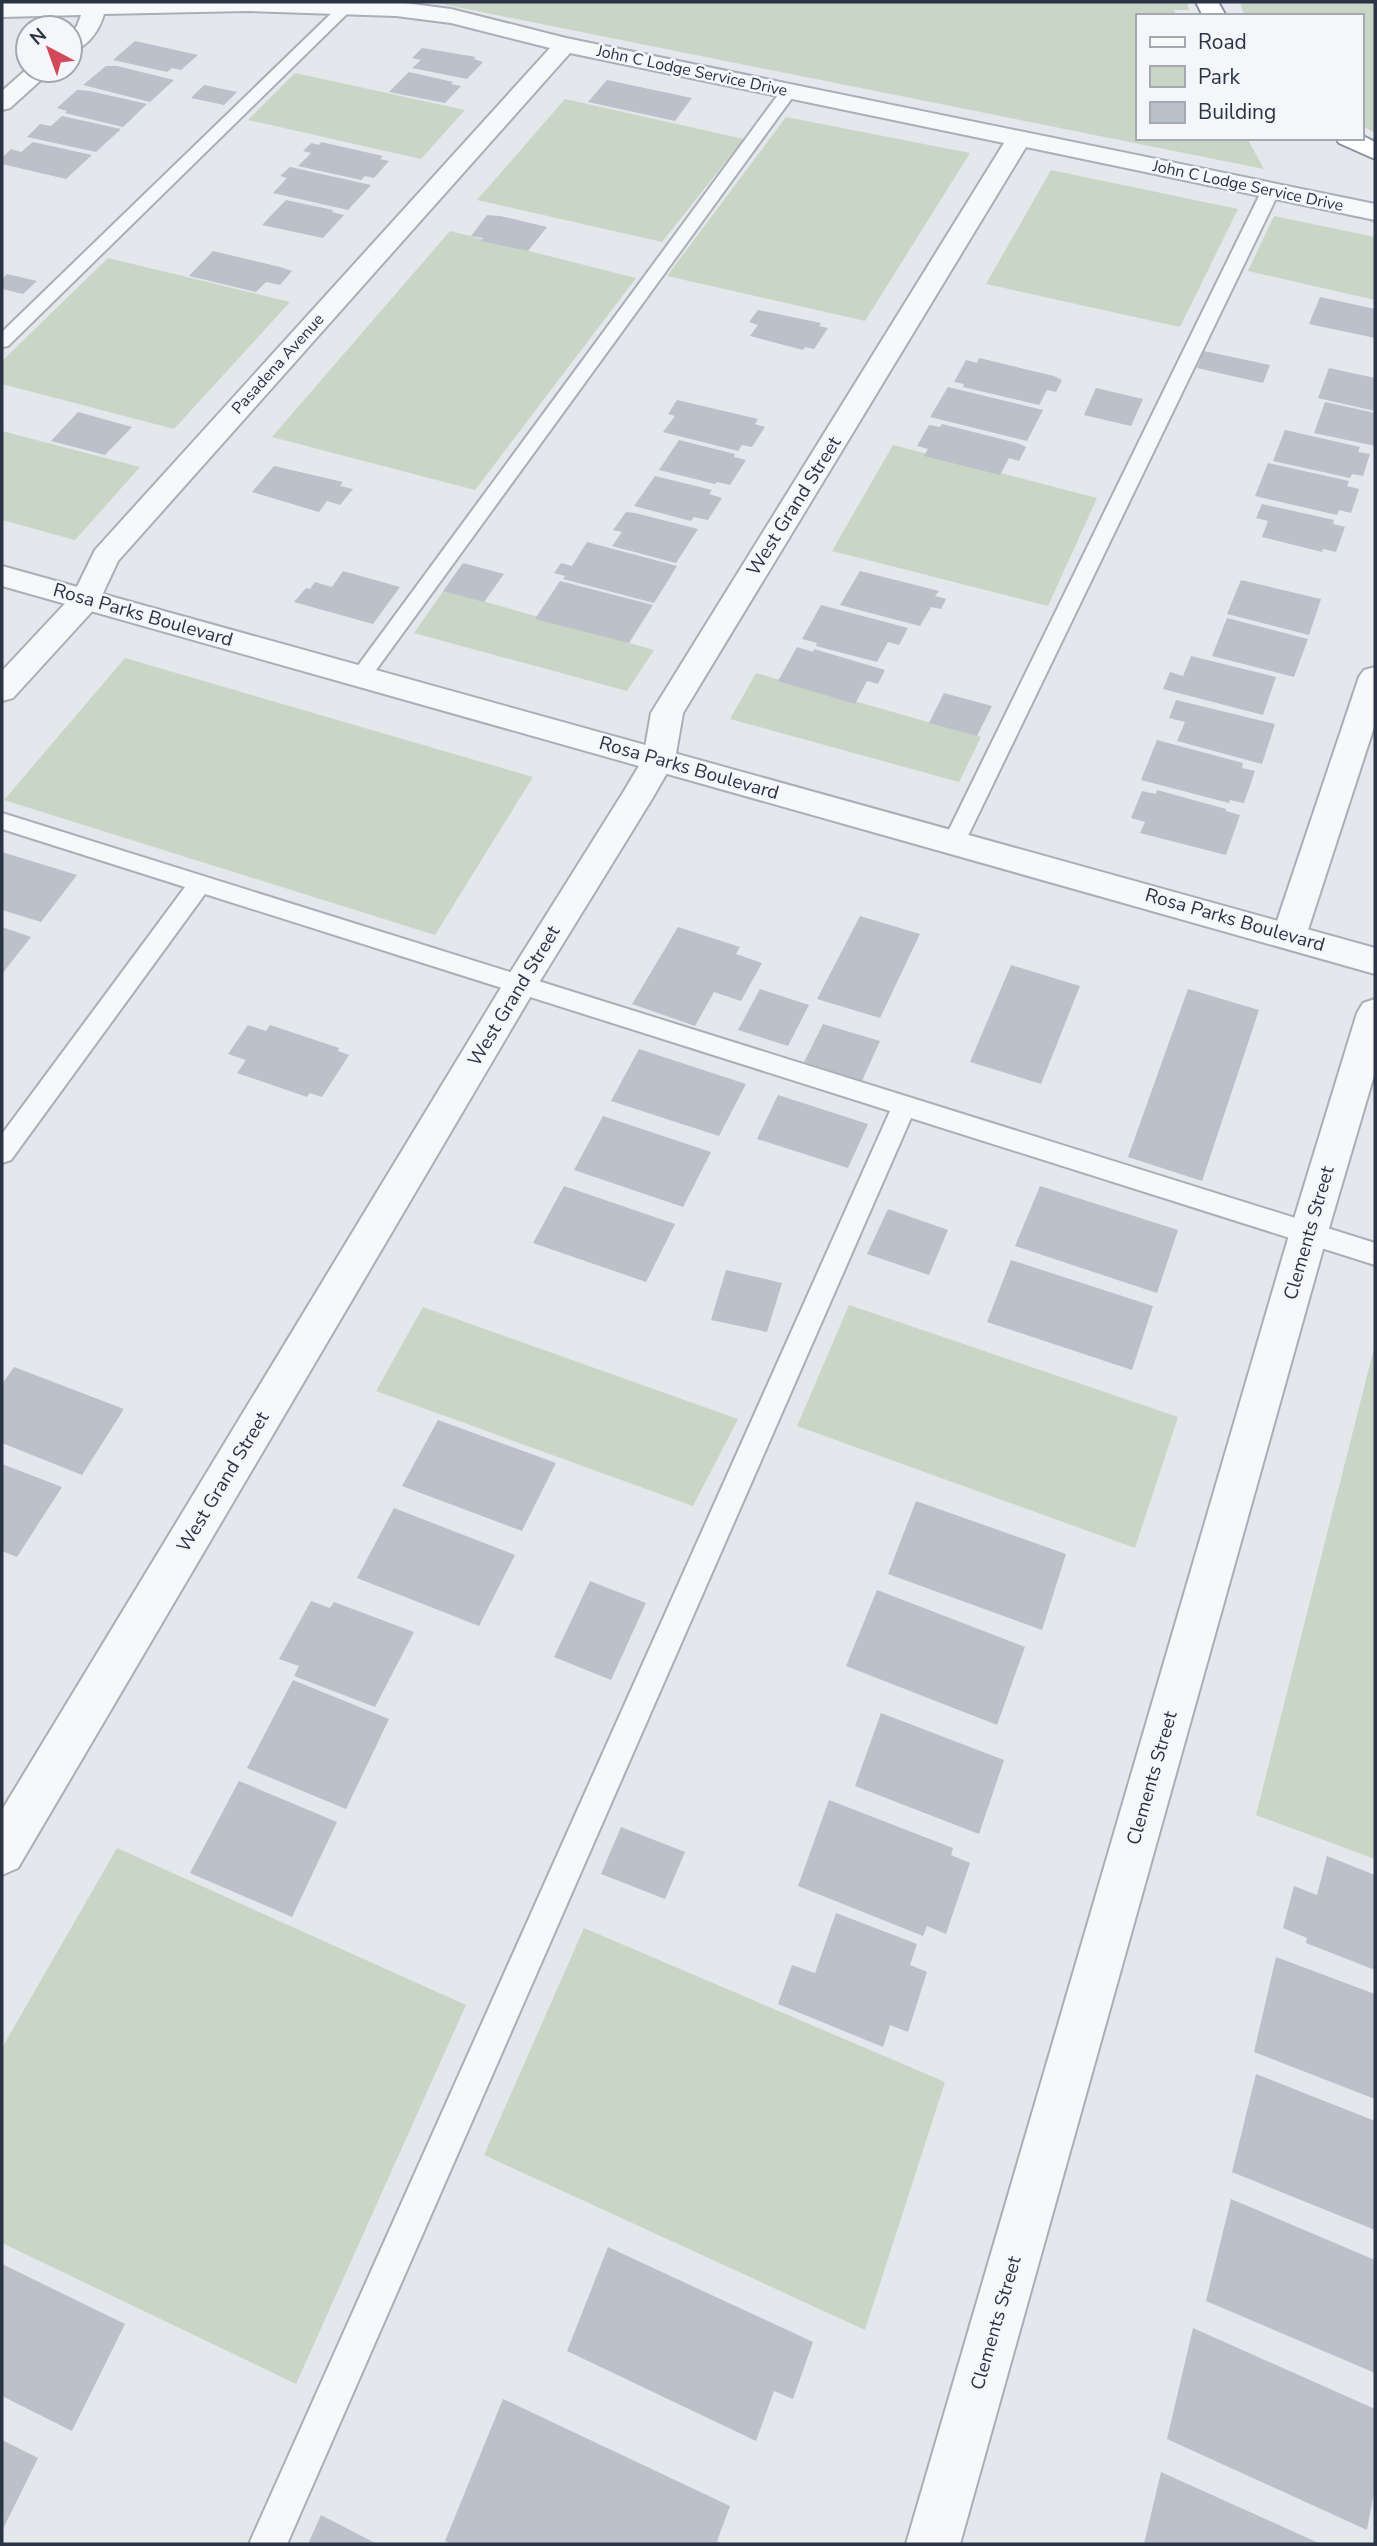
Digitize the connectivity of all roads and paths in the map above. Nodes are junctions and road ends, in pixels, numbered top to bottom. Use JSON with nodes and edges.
{"nodes":[{"id":1,"x":347,"y":6,"type":"junction"},
{"id":2,"x":94,"y":9,"type":"junction"},
{"id":3,"x":2,"y":10,"type":"edge"},
{"id":4,"x":84,"y":33,"type":"edge"},
{"id":5,"x":565,"y":44,"type":"junction"},
{"id":6,"x":24,"y":84,"type":"edge"},
{"id":7,"x":789,"y":91,"type":"junction"},
{"id":8,"x":2,"y":103,"type":"edge"},
{"id":9,"x":1019,"y":139,"type":"junction"},
{"id":10,"x":1352,"y":140,"type":"edge"},
{"id":11,"x":1375,"y":152,"type":"edge"},
{"id":12,"x":1271,"y":190,"type":"junction"},
{"id":13,"x":1375,"y":212,"type":"edge"},
{"id":14,"x":2,"y":342,"type":"edge"},
{"id":15,"x":2,"y":576,"type":"edge"},
{"id":16,"x":86,"y":599,"type":"junction"},
{"id":17,"x":361,"y":676,"type":"junction"},
{"id":18,"x":1375,"y":677,"type":"edge"},
{"id":19,"x":2,"y":690,"type":"edge"},
{"id":20,"x":659,"y":759,"type":"junction"},
{"id":21,"x":2,"y":821,"type":"edge"},
{"id":22,"x":954,"y":842,"type":"junction"},
{"id":23,"x":200,"y":884,"type":"junction"},
{"id":24,"x":1289,"y":936,"type":"junction"},
{"id":25,"x":1375,"y":961,"type":"edge"},
{"id":26,"x":520,"y":985,"type":"junction"},
{"id":27,"x":1375,"y":1013,"type":"edge"},
{"id":28,"x":905,"y":1104,"type":"junction"},
{"id":29,"x":2,"y":1153,"type":"edge"},
{"id":30,"x":1308,"y":1235,"type":"junction"},
{"id":31,"x":1375,"y":1254,"type":"edge"},
{"id":32,"x":2,"y":1852,"type":"edge"},
{"id":33,"x":268,"y":2544,"type":"edge"},
{"id":34,"x":933,"y":2544,"type":"edge"}],
"edges":[{"from":1,"to":2,"type":"street","name":"John C Lodge Service Drive"},
{"from":1,"to":5,"type":"street","name":"John C Lodge Service Drive"},
{"from":1,"to":14,"type":"lane"},
{"from":2,"to":3,"type":"street","name":"John C Lodge Service Drive"},
{"from":2,"to":4,"type":"street"},
{"from":5,"to":7,"type":"street","name":"John C Lodge Service Drive"},
{"from":5,"to":16,"type":"street","name":"Pasadena Avenue"},
{"from":6,"to":8,"type":"street"},
{"from":7,"to":9,"type":"street","name":"John C Lodge Service Drive"},
{"from":7,"to":17,"type":"lane"},
{"from":9,"to":12,"type":"street","name":"John C Lodge Service Drive"},
{"from":9,"to":20,"type":"street","name":"West Grand Street"},
{"from":10,"to":11,"type":"highway"},
{"from":12,"to":13,"type":"street","name":"John C Lodge Service Drive"},
{"from":12,"to":22,"type":"lane"},
{"from":15,"to":16,"type":"street","name":"Rosa Parks Boulevard"},
{"from":16,"to":17,"type":"street","name":"Rosa Parks Boulevard"},
{"from":16,"to":19,"type":"street","name":"Pasadena Avenue"},
{"from":17,"to":20,"type":"street","name":"Rosa Parks Boulevard"},
{"from":18,"to":24,"type":"street"},
{"from":20,"to":22,"type":"street","name":"Rosa Parks Boulevard"},
{"from":20,"to":26,"type":"street","name":"West Grand Street"},
{"from":21,"to":23,"type":"lane"},
{"from":22,"to":24,"type":"street","name":"Rosa Parks Boulevard"},
{"from":23,"to":26,"type":"lane"},
{"from":23,"to":29,"type":"lane"},
{"from":24,"to":25,"type":"street","name":"Rosa Parks Boulevard"},
{"from":26,"to":28,"type":"lane"},
{"from":26,"to":32,"type":"street","name":"West Grand Street"},
{"from":27,"to":30,"type":"street","name":"Clements Street"},
{"from":28,"to":30,"type":"lane"},
{"from":28,"to":33,"type":"lane"},
{"from":30,"to":31,"type":"lane"},
{"from":30,"to":34,"type":"street","name":"Clements Street"}]}
